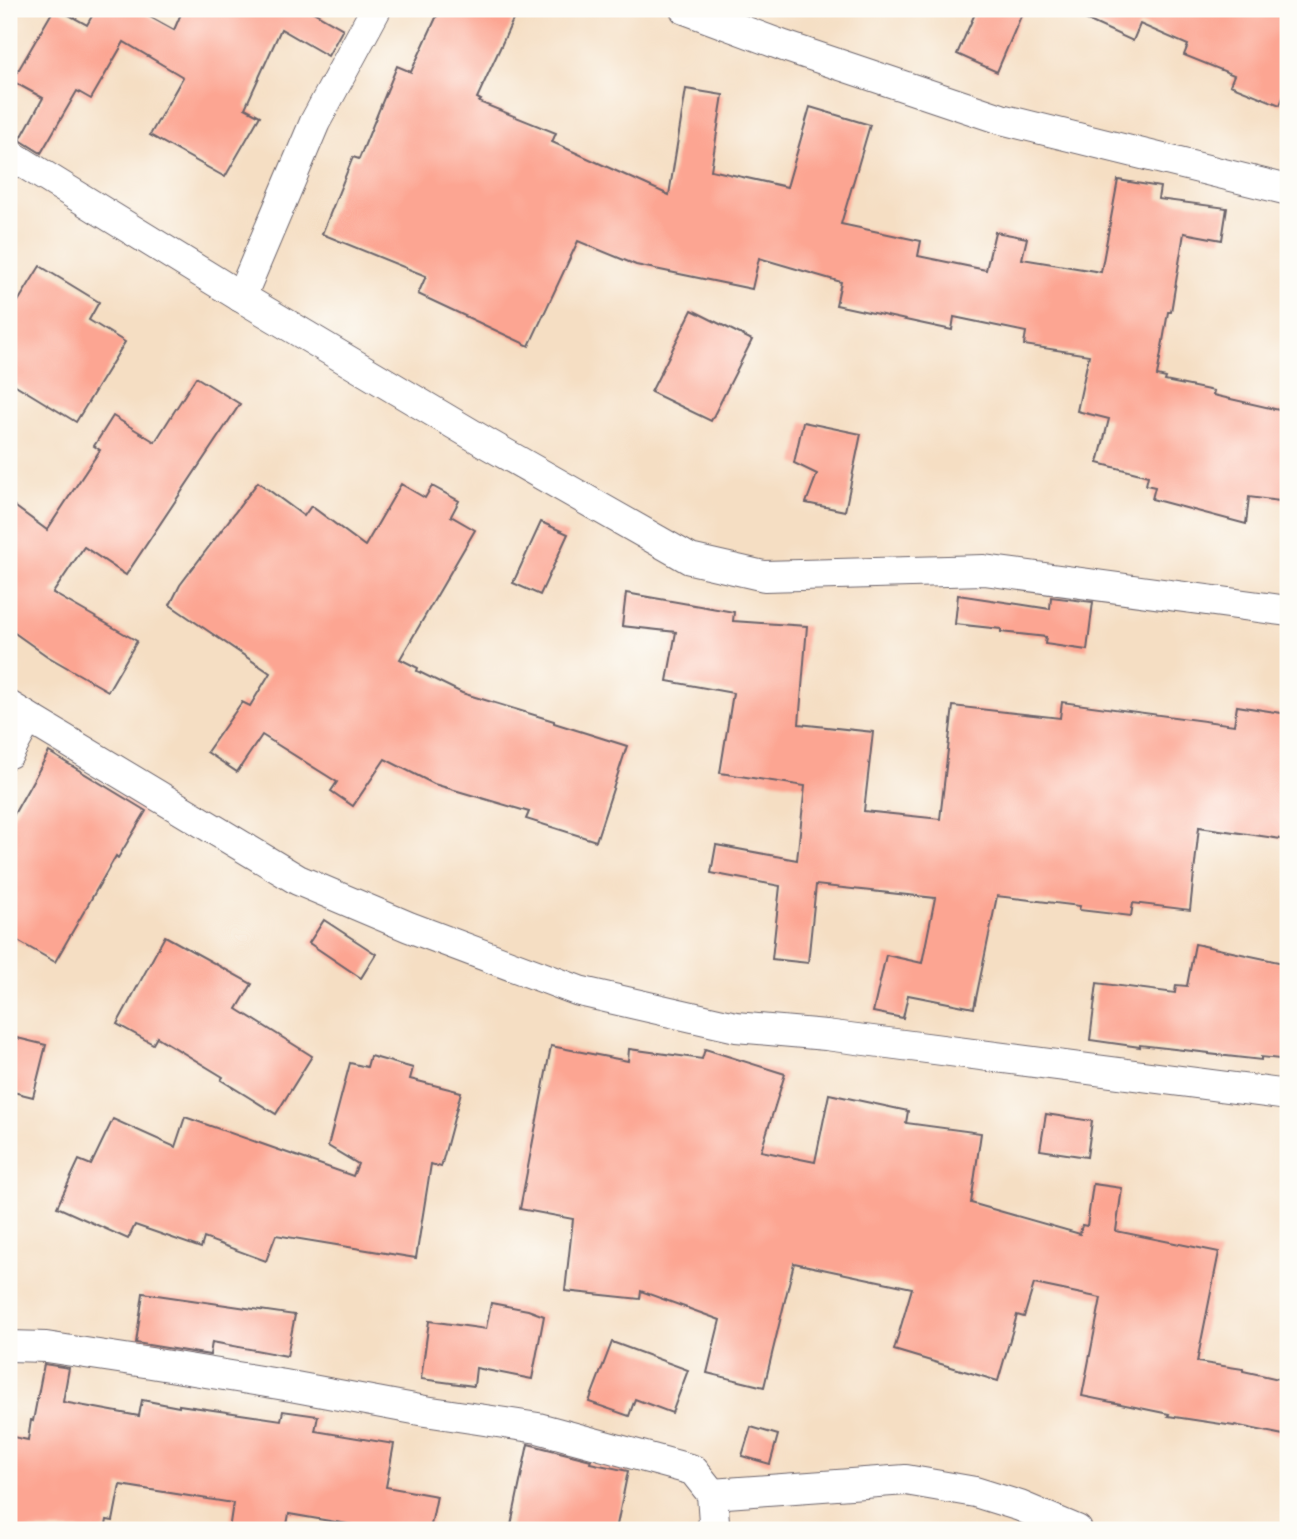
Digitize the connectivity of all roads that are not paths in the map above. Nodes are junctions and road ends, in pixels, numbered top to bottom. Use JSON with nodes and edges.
{"nodes":[{"id":1,"x":376,"y":9,"type":"edge"},
{"id":2,"x":685,"y":9,"type":"edge"},
{"id":3,"x":9,"y":154,"type":"edge"},
{"id":4,"x":1288,"y":190,"type":"edge"},
{"id":5,"x":241,"y":297,"type":"junction"},
{"id":6,"x":1288,"y":611,"type":"edge"},
{"id":7,"x":18,"y":712,"type":"edge"},
{"id":8,"x":9,"y":753,"type":"edge"},
{"id":9,"x":1288,"y":1095,"type":"edge"},
{"id":10,"x":9,"y":1346,"type":"edge"},
{"id":11,"x":712,"y":1494,"type":"junction"},
{"id":12,"x":711,"y":1530,"type":"edge"},
{"id":13,"x":1077,"y":1530,"type":"edge"}],
"edges":[{"from":1,"to":5,"type":"street"},
{"from":2,"to":4,"type":"street"},
{"from":3,"to":5,"type":"street"},
{"from":5,"to":6,"type":"street"},
{"from":7,"to":8,"type":"street"},
{"from":7,"to":9,"type":"street"},
{"from":10,"to":11,"type":"street"},
{"from":11,"to":12,"type":"street"},
{"from":11,"to":13,"type":"street"}]}
